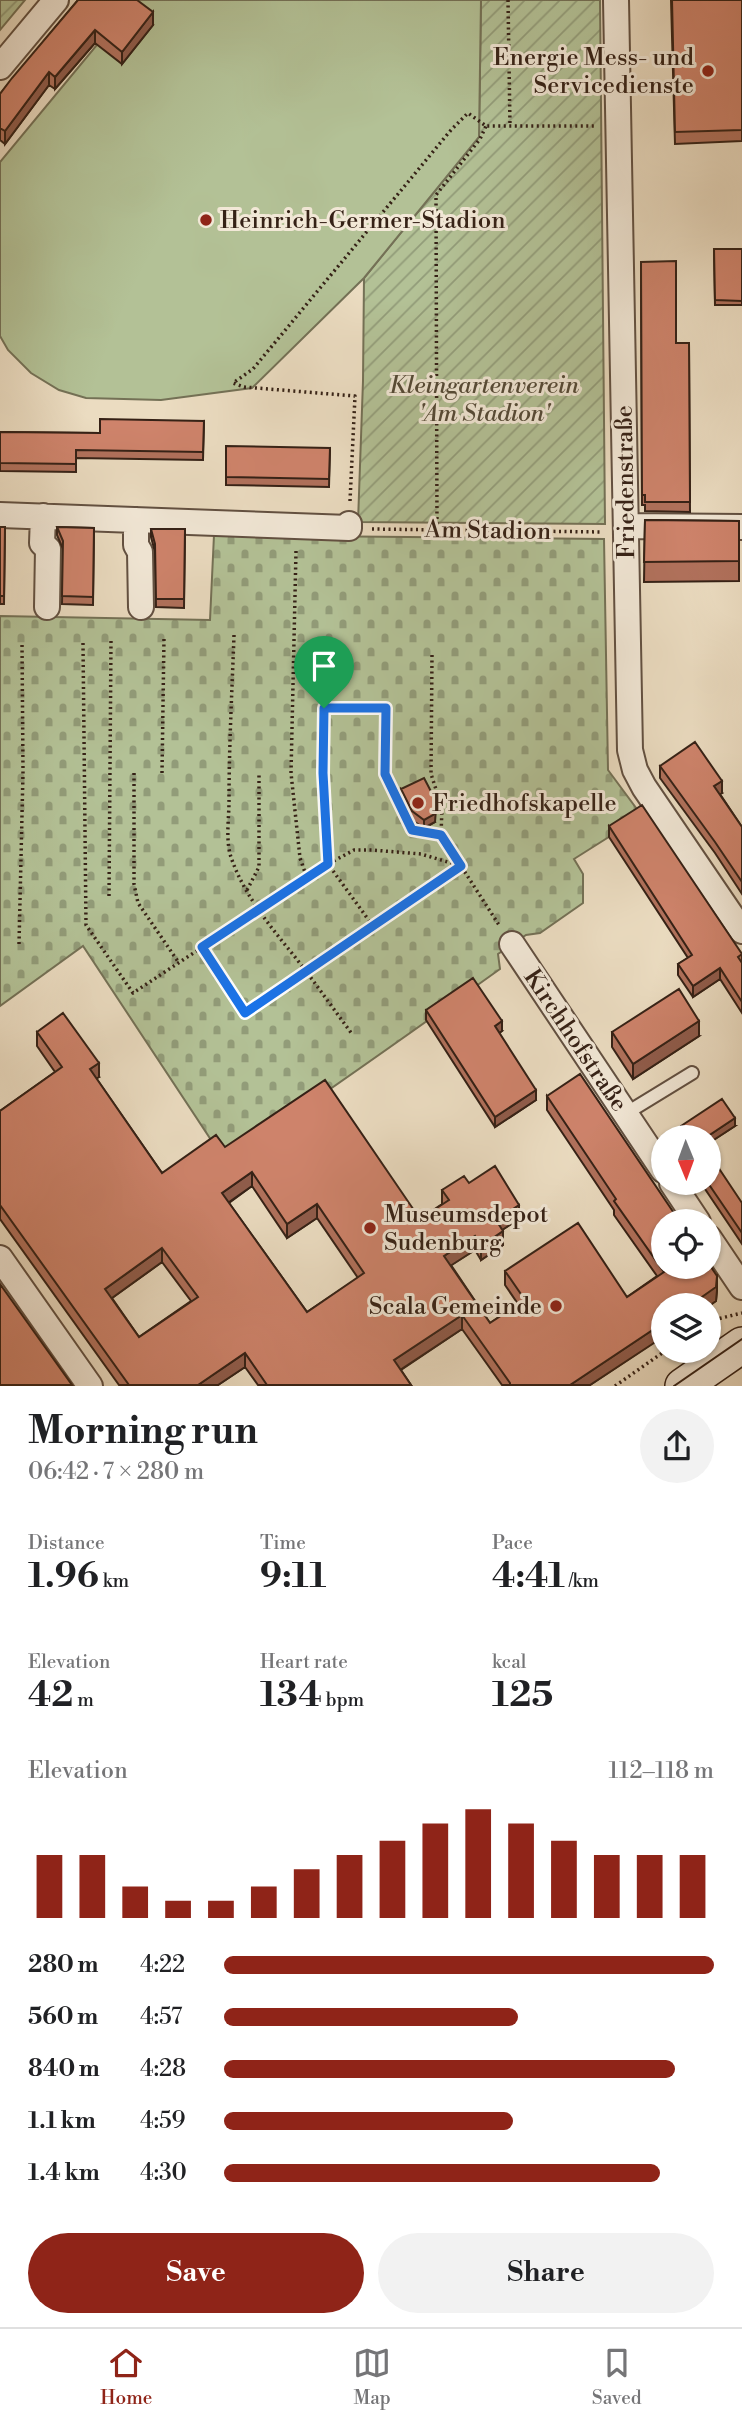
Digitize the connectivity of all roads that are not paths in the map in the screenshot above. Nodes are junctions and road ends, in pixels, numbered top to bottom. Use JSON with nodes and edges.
{"nodes":[{"id":1,"x":56,"y":0,"type":"edge"},
{"id":2,"x":616,"y":0,"type":"edge"},
{"id":3,"x":0,"y":67,"type":"edge"},
{"id":4,"x":0,"y":515,"type":"edge"},
{"id":5,"x":43,"y":516,"type":"junction"},
{"id":6,"x":136,"y":520,"type":"junction"},
{"id":7,"x":349,"y":526,"type":"road end"},
{"id":8,"x":626,"y":526,"type":"junction"},
{"id":9,"x":742,"y":527,"type":"edge"},
{"id":10,"x":47,"y":607,"type":"dead end"},
{"id":11,"x":141,"y":607,"type":"dead end"},
{"id":12,"x":742,"y":931,"type":"edge"},
{"id":13,"x":512,"y":944,"type":"road end"},
{"id":14,"x":692,"y":1073,"type":"dead end"},
{"id":15,"x":625,"y":1114,"type":"junction"},
{"id":16,"x":651,"y":1152,"type":"edge"},
{"id":17,"x":721,"y":1256,"type":"edge"},
{"id":18,"x":0,"y":1258,"type":"edge"},
{"id":19,"x":742,"y":1287,"type":"edge"},
{"id":20,"x":742,"y":1345,"type":"edge"},
{"id":21,"x":698,"y":1381,"type":"edge"},
{"id":22,"x":90,"y":1385,"type":"edge"}],
"edges":[{"from":1,"to":3,"type":"street"},
{"from":2,"to":8,"type":"street","name":"Friedenstraße"},
{"from":4,"to":5,"type":"street"},
{"from":5,"to":6,"type":"street"},
{"from":5,"to":10,"type":"street"},
{"from":6,"to":7,"type":"street"},
{"from":6,"to":11,"type":"street"},
{"from":8,"to":9,"type":"street"},
{"from":8,"to":12,"type":"street","name":"Friedenstraße"},
{"from":13,"to":15,"type":"street","name":"Kirchhofstraße"},
{"from":14,"to":15,"type":"lane"},
{"from":15,"to":16,"type":"street","name":"Kirchhofstraße"},
{"from":17,"to":19,"type":"street"},
{"from":18,"to":22,"type":"street"},
{"from":20,"to":21,"type":"street"}]}
